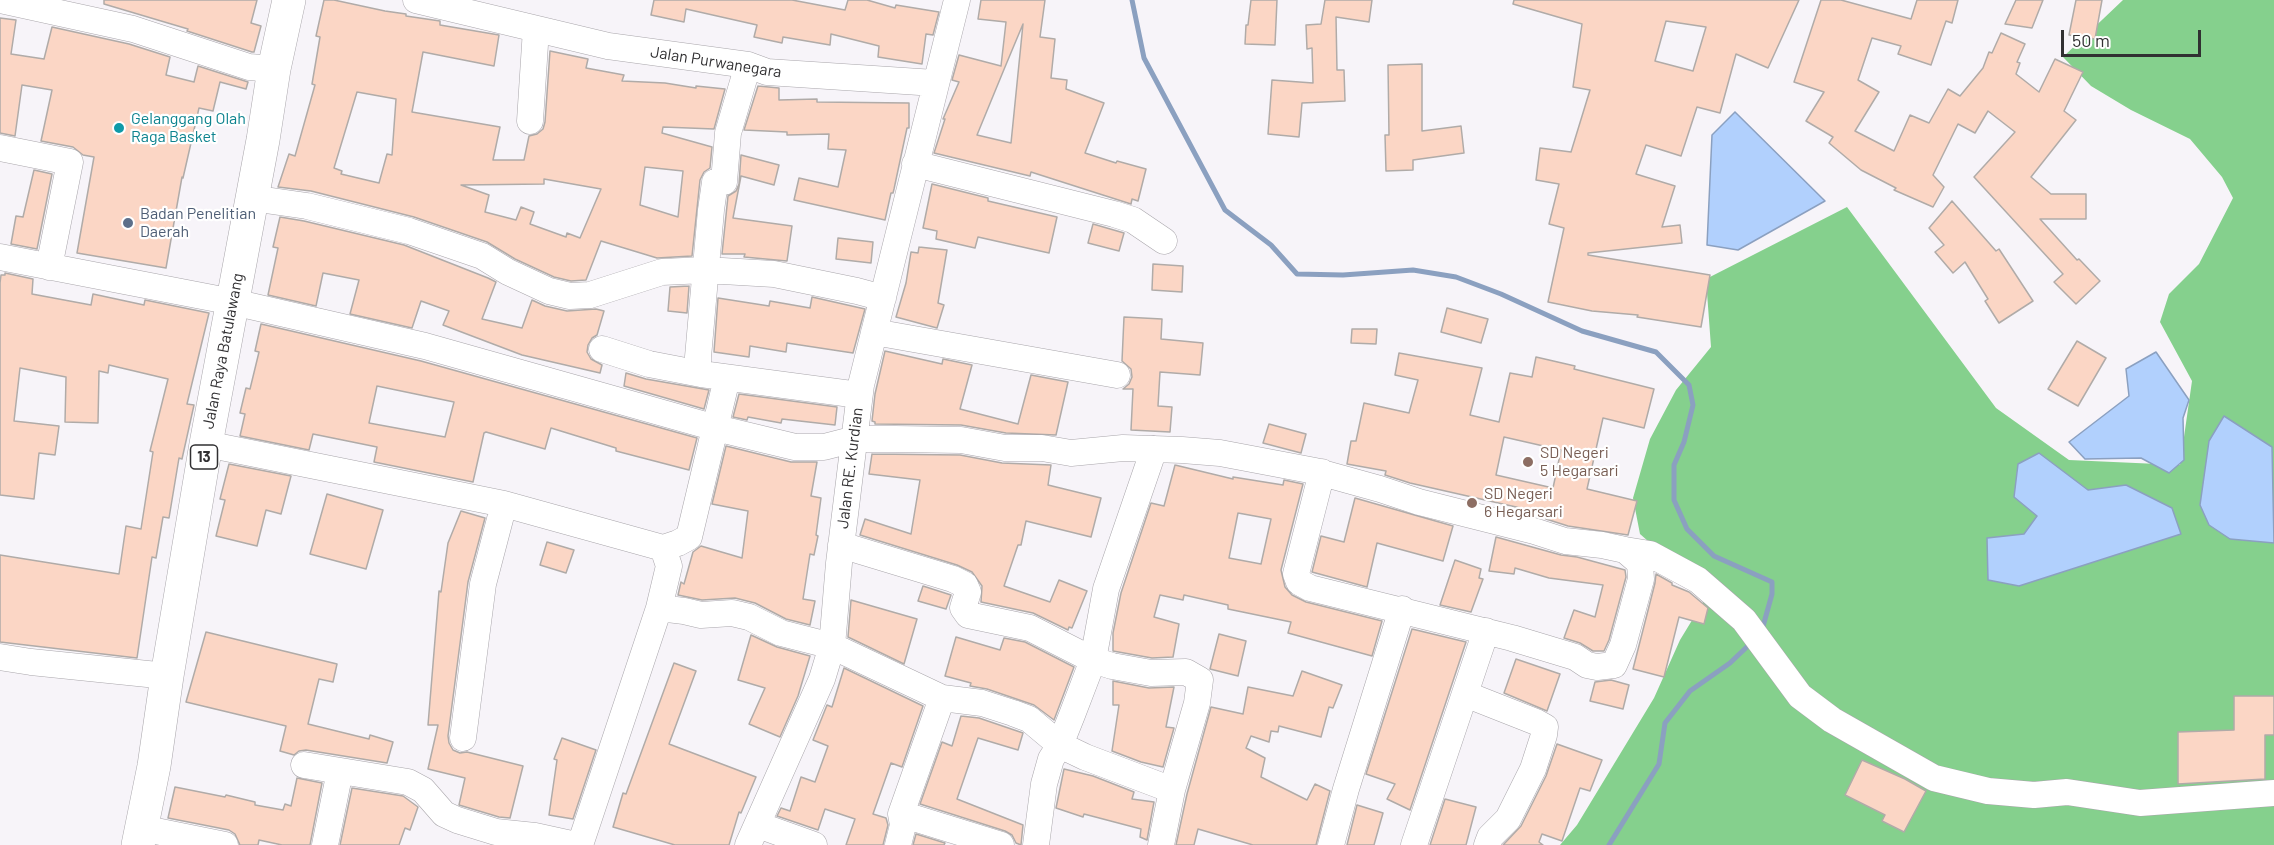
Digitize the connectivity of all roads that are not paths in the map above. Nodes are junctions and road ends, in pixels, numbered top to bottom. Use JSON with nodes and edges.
{"nodes":[{"id":1,"x":0,"y":0,"type":"edge"},
{"id":2,"x":289,"y":0,"type":"edge"},
{"id":3,"x":416,"y":0,"type":"edge"},
{"id":4,"x":957,"y":0,"type":"edge"},
{"id":5,"x":536,"y":29,"type":"junction"},
{"id":6,"x":748,"y":65,"type":"junction"},
{"id":7,"x":274,"y":69,"type":"junction"},
{"id":8,"x":935,"y":83,"type":"junction"},
{"id":9,"x":530,"y":121,"type":"dead end"},
{"id":10,"x":0,"y":148,"type":"edge"},
{"id":11,"x":915,"y":164,"type":"junction"},
{"id":12,"x":251,"y":198,"type":"junction"},
{"id":13,"x":1164,"y":241,"type":"dead end"},
{"id":14,"x":0,"y":257,"type":"edge"},
{"id":15,"x":49,"y":267,"type":"junction"},
{"id":16,"x":705,"y":270,"type":"junction"},
{"id":17,"x":883,"y":298,"type":"junction"},
{"id":18,"x":233,"y":302,"type":"junction"},
{"id":19,"x":874,"y":332,"type":"junction"},
{"id":20,"x":602,"y":349,"type":"dead end"},
{"id":21,"x":701,"y":374,"type":"junction"},
{"id":22,"x":1117,"y":375,"type":"dead end"},
{"id":23,"x":728,"y":378,"type":"junction"},
{"id":24,"x":860,"y":395,"type":"junction"},
{"id":25,"x":716,"y":428,"type":"junction"},
{"id":26,"x":855,"y":439,"type":"junction"},
{"id":27,"x":206,"y":444,"type":"junction"},
{"id":28,"x":1154,"y":449,"type":"junction"},
{"id":29,"x":1322,"y":472,"type":"junction"},
{"id":30,"x":504,"y":504,"type":"junction"},
{"id":31,"x":841,"y":545,"type":"junction"},
{"id":32,"x":663,"y":548,"type":"junction"},
{"id":33,"x":1625,"y":550,"type":"junction"},
{"id":34,"x":660,"y":608,"type":"junction"},
{"id":35,"x":1402,"y":609,"type":"junction"},
{"id":36,"x":1486,"y":631,"type":"junction"},
{"id":37,"x":832,"y":646,"type":"junction"},
{"id":38,"x":0,"y":657,"type":"edge"},
{"id":39,"x":1093,"y":660,"type":"junction"},
{"id":40,"x":167,"y":676,"type":"junction"},
{"id":41,"x":1465,"y":694,"type":"junction"},
{"id":42,"x":942,"y":698,"type":"junction"},
{"id":43,"x":463,"y":738,"type":"dead end"},
{"id":44,"x":1060,"y":745,"type":"junction"},
{"id":45,"x":304,"y":765,"type":"dead end"},
{"id":46,"x":340,"y":771,"type":"junction"},
{"id":47,"x":1172,"y":790,"type":"junction"},
{"id":48,"x":2274,"y":793,"type":"edge"},
{"id":49,"x":901,"y":814,"type":"junction"},
{"id":50,"x":753,"y":835,"type":"edge"},
{"id":51,"x":140,"y":836,"type":"edge"},
{"id":52,"x":225,"y":845,"type":"edge"},
{"id":53,"x":325,"y":845,"type":"edge"},
{"id":54,"x":578,"y":845,"type":"edge"},
{"id":55,"x":814,"y":845,"type":"edge"},
{"id":56,"x":898,"y":845,"type":"edge"},
{"id":57,"x":1001,"y":845,"type":"edge"},
{"id":58,"x":1036,"y":845,"type":"edge"},
{"id":59,"x":1161,"y":845,"type":"edge"},
{"id":60,"x":1331,"y":845,"type":"edge"},
{"id":61,"x":1414,"y":845,"type":"edge"},
{"id":62,"x":1487,"y":845,"type":"edge"}],
"edges":[{"from":1,"to":7,"type":"street"},
{"from":2,"to":7,"type":"highway","name":"Jalan Raya Batulawang","number":"13"},
{"from":3,"to":5,"type":"street","name":"Jalan Purwanegara"},
{"from":4,"to":8,"type":"street"},
{"from":5,"to":6,"type":"street","name":"Jalan Purwanegara"},
{"from":5,"to":9,"type":"street"},
{"from":6,"to":8,"type":"street","name":"Jalan Purwanegara"},
{"from":6,"to":16,"type":"street"},
{"from":7,"to":12,"type":"highway","name":"Jalan Raya Batulawang","number":"13"},
{"from":8,"to":11,"type":"street","name":"Jalan RE. Kurdian"},
{"from":10,"to":15,"type":"street"},
{"from":11,"to":13,"type":"street"},
{"from":11,"to":17,"type":"street","name":"Jalan RE. Kurdian"},
{"from":12,"to":16,"type":"street"},
{"from":12,"to":18,"type":"highway","name":"Jalan Raya Batulawang","number":"13"},
{"from":14,"to":15,"type":"street"},
{"from":15,"to":18,"type":"street"},
{"from":16,"to":17,"type":"street"},
{"from":16,"to":21,"type":"street"},
{"from":17,"to":19,"type":"street","name":"Jalan RE. Kurdian"},
{"from":18,"to":25,"type":"street"},
{"from":18,"to":27,"type":"highway","name":"Jalan Raya Batulawang","number":"13"},
{"from":19,"to":22,"type":"street"},
{"from":19,"to":24,"type":"street","name":"Jalan RE. Kurdian"},
{"from":20,"to":21,"type":"street"},
{"from":21,"to":23,"type":"street"},
{"from":23,"to":24,"type":"street"},
{"from":23,"to":25,"type":"street"},
{"from":24,"to":26,"type":"street","name":"Jalan RE. Kurdian"},
{"from":25,"to":26,"type":"street"},
{"from":25,"to":32,"type":"street"},
{"from":26,"to":28,"type":"street"},
{"from":26,"to":31,"type":"street","name":"Jalan RE. Kurdian"},
{"from":27,"to":30,"type":"street"},
{"from":27,"to":40,"type":"highway","name":"Jalan Raya Batulawang","number":"13"},
{"from":28,"to":29,"type":"street"},
{"from":28,"to":39,"type":"street"},
{"from":29,"to":33,"type":"street"},
{"from":29,"to":35,"type":"street"},
{"from":30,"to":32,"type":"street"},
{"from":30,"to":43,"type":"street"},
{"from":31,"to":37,"type":"street","name":"Jalan RE. Kurdian"},
{"from":31,"to":39,"type":"street"},
{"from":32,"to":34,"type":"street"},
{"from":33,"to":36,"type":"street"},
{"from":33,"to":48,"type":"street"},
{"from":34,"to":37,"type":"street"},
{"from":34,"to":54,"type":"street"},
{"from":35,"to":36,"type":"street"},
{"from":35,"to":60,"type":"street"},
{"from":36,"to":41,"type":"street"},
{"from":37,"to":42,"type":"street"},
{"from":37,"to":50,"type":"street","name":"Jalan RE. Kurdian"},
{"from":38,"to":40,"type":"street"},
{"from":39,"to":44,"type":"street"},
{"from":39,"to":47,"type":"street"},
{"from":40,"to":51,"type":"highway","name":"Jalan Raya Batulawang","number":"13"},
{"from":41,"to":61,"type":"street"},
{"from":41,"to":62,"type":"street"},
{"from":42,"to":44,"type":"street"},
{"from":42,"to":49,"type":"street"},
{"from":44,"to":47,"type":"street"},
{"from":44,"to":58,"type":"street"},
{"from":45,"to":46,"type":"street"},
{"from":46,"to":53,"type":"street"},
{"from":46,"to":54,"type":"street"},
{"from":47,"to":59,"type":"street"},
{"from":49,"to":56,"type":"street"},
{"from":49,"to":57,"type":"street"},
{"from":50,"to":55,"type":"street"},
{"from":51,"to":52,"type":"street"}]}
